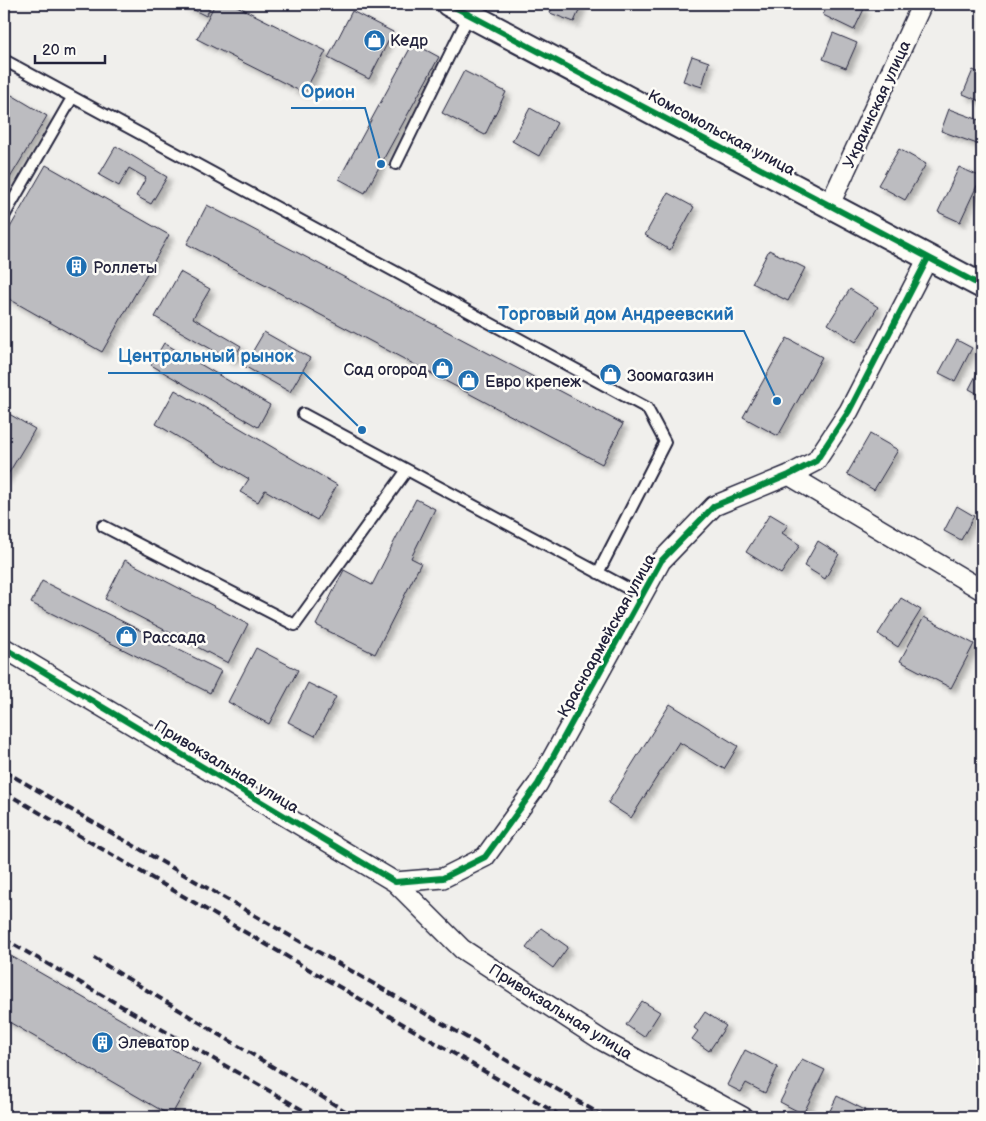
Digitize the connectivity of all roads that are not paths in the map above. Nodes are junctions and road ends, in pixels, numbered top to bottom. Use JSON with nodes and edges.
{"nodes":[{"id":1,"x":922,"y":4,"type":"edge"},
{"id":2,"x":460,"y":8,"type":"edge"},
{"id":3,"x":4,"y":60,"type":"edge"},
{"id":4,"x":72,"y":98,"type":"junction"},
{"id":5,"x":396,"y":164,"type":"dead end"},
{"id":6,"x":830,"y":204,"type":"junction"},
{"id":7,"x":4,"y":216,"type":"edge"},
{"id":8,"x":928,"y":258,"type":"junction"},
{"id":9,"x":982,"y":286,"type":"edge"},
{"id":10,"x":303,"y":414,"type":"dead end"},
{"id":11,"x":407,"y":470,"type":"junction"},
{"id":12,"x":789,"y":475,"type":"junction"},
{"id":13,"x":102,"y":526,"type":"dead end"},
{"id":14,"x":598,"y":573,"type":"junction"},
{"id":15,"x":982,"y":590,"type":"edge"},
{"id":16,"x":642,"y":596,"type":"junction"},
{"id":17,"x":4,"y":648,"type":"edge"},
{"id":18,"x":395,"y":882,"type":"junction"},
{"id":19,"x":743,"y":1117,"type":"edge"}],
"edges":[{"from":1,"to":6,"type":"street","name":"Украинская улица"},
{"from":2,"to":5,"type":"lane"},
{"from":2,"to":6,"type":"street","name":"Комсомольская улица"},
{"from":3,"to":4,"type":"lane"},
{"from":4,"to":7,"type":"lane"},
{"from":4,"to":14,"type":"lane"},
{"from":6,"to":8,"type":"street","name":"Комсомольская улица"},
{"from":8,"to":9,"type":"street","name":"Комсомольская улица"},
{"from":8,"to":12,"type":"street","name":"Красноармейская улица"},
{"from":10,"to":11,"type":"lane"},
{"from":11,"to":13,"type":"lane"},
{"from":11,"to":14,"type":"lane"},
{"from":12,"to":15,"type":"street"},
{"from":12,"to":16,"type":"street","name":"Красноармейская улица"},
{"from":14,"to":16,"type":"lane"},
{"from":16,"to":18,"type":"street","name":"Красноармейская улица"},
{"from":17,"to":18,"type":"street","name":"Привокзальная улица"},
{"from":18,"to":19,"type":"street","name":"Привокзальная улица"}]}
